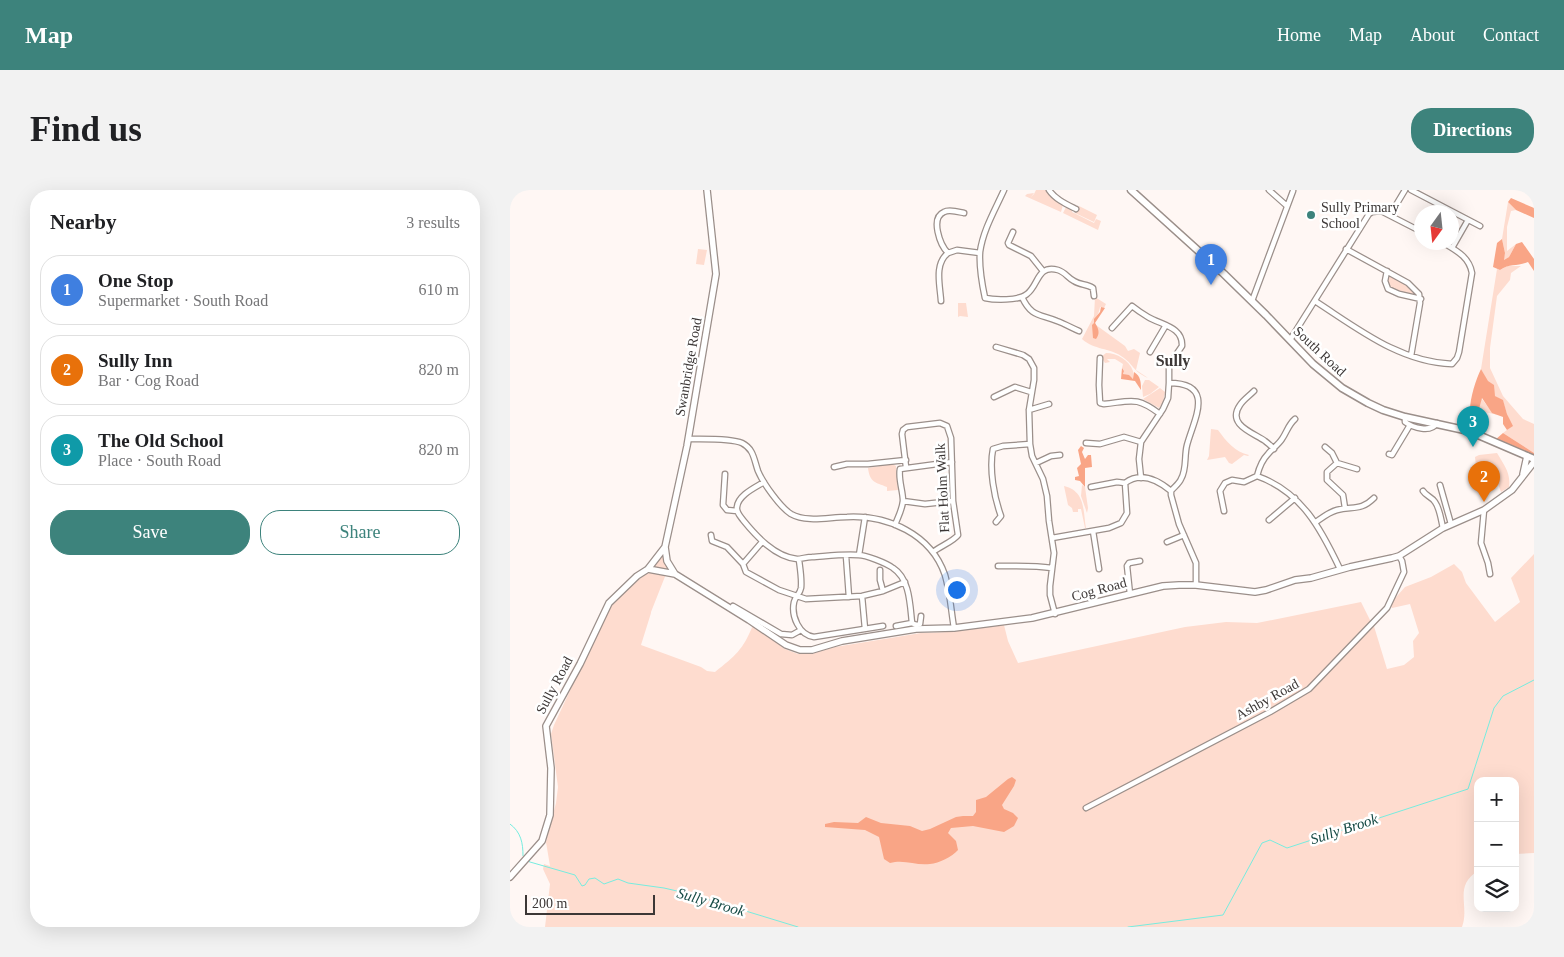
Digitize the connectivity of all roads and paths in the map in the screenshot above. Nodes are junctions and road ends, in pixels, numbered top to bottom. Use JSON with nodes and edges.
{"nodes":[{"id":1,"x":707,"y":190,"type":"edge"},
{"id":2,"x":1004,"y":190,"type":"edge"},
{"id":3,"x":1049,"y":190,"type":"edge"},
{"id":4,"x":1131,"y":190,"type":"edge"},
{"id":5,"x":1269,"y":190,"type":"edge"},
{"id":6,"x":1405,"y":190,"type":"edge"},
{"id":7,"x":1411,"y":190,"type":"edge"},
{"id":8,"x":1293,"y":191,"type":"edge"},
{"id":9,"x":1287,"y":206,"type":"junction"},
{"id":10,"x":1076,"y":209,"type":"dead end"},
{"id":11,"x":964,"y":213,"type":"dead end"},
{"id":12,"x":1390,"y":215,"type":"junction"},
{"id":13,"x":1468,"y":220,"type":"junction"},
{"id":14,"x":1480,"y":226,"type":"dead end"},
{"id":15,"x":1414,"y":228,"type":"edge"},
{"id":16,"x":1013,"y":232,"type":"dead end"},
{"id":17,"x":1459,"y":236,"type":"edge"},
{"id":18,"x":1346,"y":250,"type":"junction"},
{"id":19,"x":1455,"y":250,"type":"edge"},
{"id":20,"x":980,"y":252,"type":"junction"},
{"id":21,"x":948,"y":253,"type":"junction"},
{"id":22,"x":1387,"y":271,"type":"junction"},
{"id":23,"x":1043,"y":272,"type":"junction"},
{"id":24,"x":1094,"y":296,"type":"dead end"},
{"id":25,"x":1022,"y":297,"type":"junction"},
{"id":26,"x":1421,"y":299,"type":"junction"},
{"id":27,"x":941,"y":301,"type":"dead end"},
{"id":28,"x":1252,"y":301,"type":"junction"},
{"id":29,"x":1315,"y":301,"type":"junction"},
{"id":30,"x":1166,"y":325,"type":"junction"},
{"id":31,"x":1112,"y":328,"type":"dead end"},
{"id":32,"x":1080,"y":331,"type":"dead end"},
{"id":33,"x":1290,"y":340,"type":"junction"},
{"id":34,"x":996,"y":347,"type":"dead end"},
{"id":35,"x":1150,"y":352,"type":"dead end"},
{"id":36,"x":1411,"y":356,"type":"junction"},
{"id":37,"x":1100,"y":358,"type":"dead end"},
{"id":38,"x":1169,"y":383,"type":"junction"},
{"id":39,"x":1254,"y":391,"type":"dead end"},
{"id":40,"x":1031,"y":392,"type":"junction"},
{"id":41,"x":994,"y":397,"type":"dead end"},
{"id":42,"x":1050,"y":404,"type":"dead end"},
{"id":43,"x":1029,"y":410,"type":"junction"},
{"id":44,"x":1160,"y":414,"type":"junction"},
{"id":45,"x":1405,"y":417,"type":"junction"},
{"id":46,"x":1295,"y":419,"type":"dead end"},
{"id":47,"x":1437,"y":423,"type":"junction"},
{"id":48,"x":1410,"y":425,"type":"junction"},
{"id":49,"x":689,"y":439,"type":"junction"},
{"id":50,"x":1141,"y":442,"type":"junction"},
{"id":51,"x":1086,"y":443,"type":"dead end"},
{"id":52,"x":1030,"y":444,"type":"junction"},
{"id":53,"x":1324,"y":447,"type":"dead end"},
{"id":54,"x":1274,"y":448,"type":"junction"},
{"id":55,"x":1389,"y":454,"type":"dead end"},
{"id":56,"x":1060,"y":455,"type":"dead end"},
{"id":57,"x":1527,"y":456,"type":"junction"},
{"id":58,"x":906,"y":460,"type":"junction"},
{"id":59,"x":1534,"y":461,"type":"edge"},
{"id":60,"x":952,"y":462,"type":"junction"},
{"id":61,"x":1036,"y":463,"type":"junction"},
{"id":62,"x":1337,"y":463,"type":"junction"},
{"id":63,"x":834,"y":466,"type":"dead end"},
{"id":64,"x":906,"y":467,"type":"junction"},
{"id":65,"x":1357,"y":469,"type":"dead end"},
{"id":66,"x":725,"y":474,"type":"dead end"},
{"id":67,"x":1257,"y":476,"type":"junction"},
{"id":68,"x":1523,"y":476,"type":"junction"},
{"id":69,"x":1141,"y":478,"type":"junction"},
{"id":70,"x":764,"y":482,"type":"junction"},
{"id":71,"x":1125,"y":483,"type":"junction"},
{"id":72,"x":1440,"y":485,"type":"dead end"},
{"id":73,"x":1091,"y":487,"type":"dead end"},
{"id":74,"x":1171,"y":491,"type":"junction"},
{"id":75,"x":1423,"y":491,"type":"dead end"},
{"id":76,"x":1294,"y":498,"type":"junction"},
{"id":77,"x":1374,"y":498,"type":"dead end"},
{"id":78,"x":903,"y":501,"type":"junction"},
{"id":79,"x":953,"y":501,"type":"junction"},
{"id":80,"x":1345,"y":508,"type":"junction"},
{"id":81,"x":1484,"y":510,"type":"junction"},
{"id":82,"x":737,"y":511,"type":"junction"},
{"id":83,"x":1224,"y":511,"type":"dead end"},
{"id":84,"x":864,"y":518,"type":"junction"},
{"id":85,"x":1268,"y":520,"type":"dead end"},
{"id":86,"x":996,"y":522,"type":"dead end"},
{"id":87,"x":1316,"y":522,"type":"junction"},
{"id":88,"x":1452,"y":524,"type":"junction"},
{"id":89,"x":895,"y":525,"type":"junction"},
{"id":90,"x":1443,"y":528,"type":"junction"},
{"id":91,"x":1092,"y":531,"type":"junction"},
{"id":92,"x":711,"y":535,"type":"dead end"},
{"id":93,"x":1184,"y":535,"type":"junction"},
{"id":94,"x":1052,"y":538,"type":"junction"},
{"id":95,"x":762,"y":542,"type":"junction"},
{"id":96,"x":1167,"y":542,"type":"dead end"},
{"id":97,"x":665,"y":547,"type":"junction"},
{"id":98,"x":933,"y":552,"type":"junction"},
{"id":99,"x":859,"y":554,"type":"junction"},
{"id":100,"x":846,"y":556,"type":"junction"},
{"id":101,"x":1399,"y":556,"type":"junction"},
{"id":102,"x":799,"y":560,"type":"junction"},
{"id":103,"x":1140,"y":561,"type":"dead end"},
{"id":104,"x":743,"y":564,"type":"junction"},
{"id":105,"x":998,"y":566,"type":"dead end"},
{"id":106,"x":1052,"y":568,"type":"junction"},
{"id":107,"x":648,"y":569,"type":"junction"},
{"id":108,"x":1098,"y":569,"type":"dead end"},
{"id":109,"x":1340,"y":569,"type":"junction"},
{"id":110,"x":880,"y":570,"type":"dead end"},
{"id":111,"x":676,"y":574,"type":"junction"},
{"id":112,"x":1490,"y":574,"type":"dead end"},
{"id":113,"x":905,"y":582,"type":"junction"},
{"id":114,"x":1196,"y":586,"type":"junction"},
{"id":115,"x":883,"y":591,"type":"junction"},
{"id":116,"x":1130,"y":594,"type":"junction"},
{"id":117,"x":797,"y":596,"type":"junction"},
{"id":118,"x":862,"y":596,"type":"junction"},
{"id":119,"x":849,"y":597,"type":"junction"},
{"id":120,"x":733,"y":606,"type":"dead end"},
{"id":121,"x":1055,"y":614,"type":"junction"},
{"id":122,"x":921,"y":616,"type":"dead end"},
{"id":123,"x":912,"y":623,"type":"junction"},
{"id":124,"x":883,"y":626,"type":"dead end"},
{"id":125,"x":896,"y":626,"type":"dead end"},
{"id":126,"x":865,"y":628,"type":"junction"},
{"id":127,"x":954,"y":628,"type":"junction"},
{"id":128,"x":801,"y":630,"type":"junction"},
{"id":129,"x":1086,"y":808,"type":"dead end"},
{"id":130,"x":510,"y":877,"type":"edge"}],
"edges":[{"from":1,"to":49,"type":"street","name":"Swanbridge Road"},
{"from":2,"to":20,"type":"street"},
{"from":3,"to":10,"type":"street"},
{"from":4,"to":28,"type":"main road","name":"South Road"},
{"from":5,"to":9,"type":"street"},
{"from":6,"to":12,"type":"street"},
{"from":7,"to":13,"type":"street"},
{"from":8,"to":9,"type":"street"},
{"from":9,"to":28,"type":"street"},
{"from":11,"to":21,"type":"street"},
{"from":12,"to":15,"type":"street"},
{"from":12,"to":18,"type":"street"},
{"from":13,"to":14,"type":"street"},
{"from":13,"to":17,"type":"street"},
{"from":16,"to":23,"type":"street"},
{"from":18,"to":22,"type":"street"},
{"from":18,"to":29,"type":"street"},
{"from":19,"to":36,"type":"street"},
{"from":20,"to":21,"type":"street"},
{"from":20,"to":25,"type":"street"},
{"from":21,"to":27,"type":"street"},
{"from":22,"to":26,"type":"street"},
{"from":22,"to":26,"type":"street"},
{"from":23,"to":24,"type":"street"},
{"from":23,"to":25,"type":"street"},
{"from":25,"to":32,"type":"street"},
{"from":26,"to":36,"type":"street"},
{"from":28,"to":33,"type":"main road","name":"South Road"},
{"from":29,"to":33,"type":"street"},
{"from":29,"to":36,"type":"street"},
{"from":30,"to":31,"type":"street"},
{"from":30,"to":35,"type":"street"},
{"from":30,"to":38,"type":"street"},
{"from":33,"to":45,"type":"main road","name":"South Road"},
{"from":34,"to":40,"type":"street"},
{"from":37,"to":44,"type":"street"},
{"from":38,"to":44,"type":"street"},
{"from":38,"to":74,"type":"street"},
{"from":39,"to":54,"type":"street"},
{"from":40,"to":41,"type":"street"},
{"from":40,"to":43,"type":"street"},
{"from":42,"to":43,"type":"street"},
{"from":43,"to":52,"type":"street"},
{"from":44,"to":50,"type":"street"},
{"from":45,"to":47,"type":"main road","name":"South Road"},
{"from":45,"to":48,"type":"street"},
{"from":46,"to":54,"type":"street"},
{"from":47,"to":48,"type":"street"},
{"from":47,"to":57,"type":"main road","name":"South Road"},
{"from":48,"to":55,"type":"street"},
{"from":49,"to":70,"type":"street"},
{"from":49,"to":97,"type":"street","name":"Swanbridge Road"},
{"from":50,"to":51,"type":"street"},
{"from":50,"to":69,"type":"street"},
{"from":52,"to":61,"type":"street"},
{"from":52,"to":86,"type":"street"},
{"from":53,"to":62,"type":"street"},
{"from":54,"to":67,"type":"street"},
{"from":56,"to":61,"type":"street"},
{"from":57,"to":59,"type":"main road","name":"South Road"},
{"from":57,"to":68,"type":"street"},
{"from":58,"to":60,"type":"street","name":"Flat Holm Walk"},
{"from":58,"to":63,"type":"street"},
{"from":58,"to":64,"type":"street"},
{"from":59,"to":68,"type":"street","name":"Cog Road"},
{"from":60,"to":64,"type":"street"},
{"from":60,"to":79,"type":"street","name":"Flat Holm Walk"},
{"from":61,"to":94,"type":"street"},
{"from":62,"to":65,"type":"street"},
{"from":62,"to":80,"type":"street"},
{"from":64,"to":78,"type":"street"},
{"from":66,"to":82,"type":"street"},
{"from":67,"to":76,"type":"street"},
{"from":67,"to":83,"type":"street"},
{"from":68,"to":81,"type":"street","name":"Cog Road"},
{"from":69,"to":71,"type":"street"},
{"from":69,"to":74,"type":"street"},
{"from":70,"to":82,"type":"street"},
{"from":70,"to":84,"type":"street"},
{"from":71,"to":73,"type":"street"},
{"from":71,"to":91,"type":"street"},
{"from":72,"to":88,"type":"street"},
{"from":74,"to":93,"type":"street"},
{"from":75,"to":90,"type":"street"},
{"from":76,"to":85,"type":"street"},
{"from":76,"to":87,"type":"street"},
{"from":77,"to":80,"type":"street"},
{"from":78,"to":79,"type":"street"},
{"from":78,"to":89,"type":"street"},
{"from":79,"to":98,"type":"street","name":"Flat Holm Walk"},
{"from":80,"to":87,"type":"street"},
{"from":81,"to":88,"type":"street","name":"Cog Road"},
{"from":81,"to":112,"type":"street"},
{"from":82,"to":95,"type":"street"},
{"from":84,"to":89,"type":"street"},
{"from":84,"to":99,"type":"street"},
{"from":87,"to":109,"type":"street"},
{"from":88,"to":90,"type":"street","name":"Cog Road"},
{"from":89,"to":98,"type":"street"},
{"from":90,"to":101,"type":"street","name":"Cog Road"},
{"from":91,"to":94,"type":"street"},
{"from":91,"to":108,"type":"street"},
{"from":92,"to":104,"type":"street"},
{"from":93,"to":96,"type":"street"},
{"from":93,"to":114,"type":"street"},
{"from":94,"to":106,"type":"street"},
{"from":95,"to":102,"type":"street"},
{"from":95,"to":104,"type":"street"},
{"from":97,"to":107,"type":"street","name":"Sully Road"},
{"from":97,"to":111,"type":"street"},
{"from":98,"to":127,"type":"street"},
{"from":99,"to":100,"type":"street"},
{"from":99,"to":113,"type":"street"},
{"from":100,"to":102,"type":"street"},
{"from":100,"to":119,"type":"street"},
{"from":101,"to":109,"type":"street","name":"Cog Road"},
{"from":101,"to":129,"type":"street","name":"Ashby Road"},
{"from":102,"to":117,"type":"street"},
{"from":103,"to":116,"type":"street"},
{"from":104,"to":117,"type":"street"},
{"from":105,"to":106,"type":"street"},
{"from":106,"to":121,"type":"street"},
{"from":107,"to":111,"type":"street","name":"Cog Road"},
{"from":107,"to":130,"type":"street","name":"Sully Road"},
{"from":109,"to":114,"type":"street","name":"Cog Road"},
{"from":110,"to":115,"type":"street"},
{"from":111,"to":127,"type":"street","name":"Cog Road"},
{"from":113,"to":115,"type":"street"},
{"from":113,"to":123,"type":"street"},
{"from":114,"to":116,"type":"street","name":"Cog Road"},
{"from":115,"to":118,"type":"street"},
{"from":116,"to":121,"type":"street","name":"Cog Road"},
{"from":117,"to":119,"type":"street"},
{"from":117,"to":128,"type":"street"},
{"from":118,"to":119,"type":"street"},
{"from":118,"to":126,"type":"street"},
{"from":120,"to":128,"type":"street"},
{"from":121,"to":127,"type":"street","name":"Cog Road"},
{"from":122,"to":123,"type":"street"},
{"from":123,"to":125,"type":"street"},
{"from":124,"to":126,"type":"street"},
{"from":126,"to":128,"type":"street"}]}
